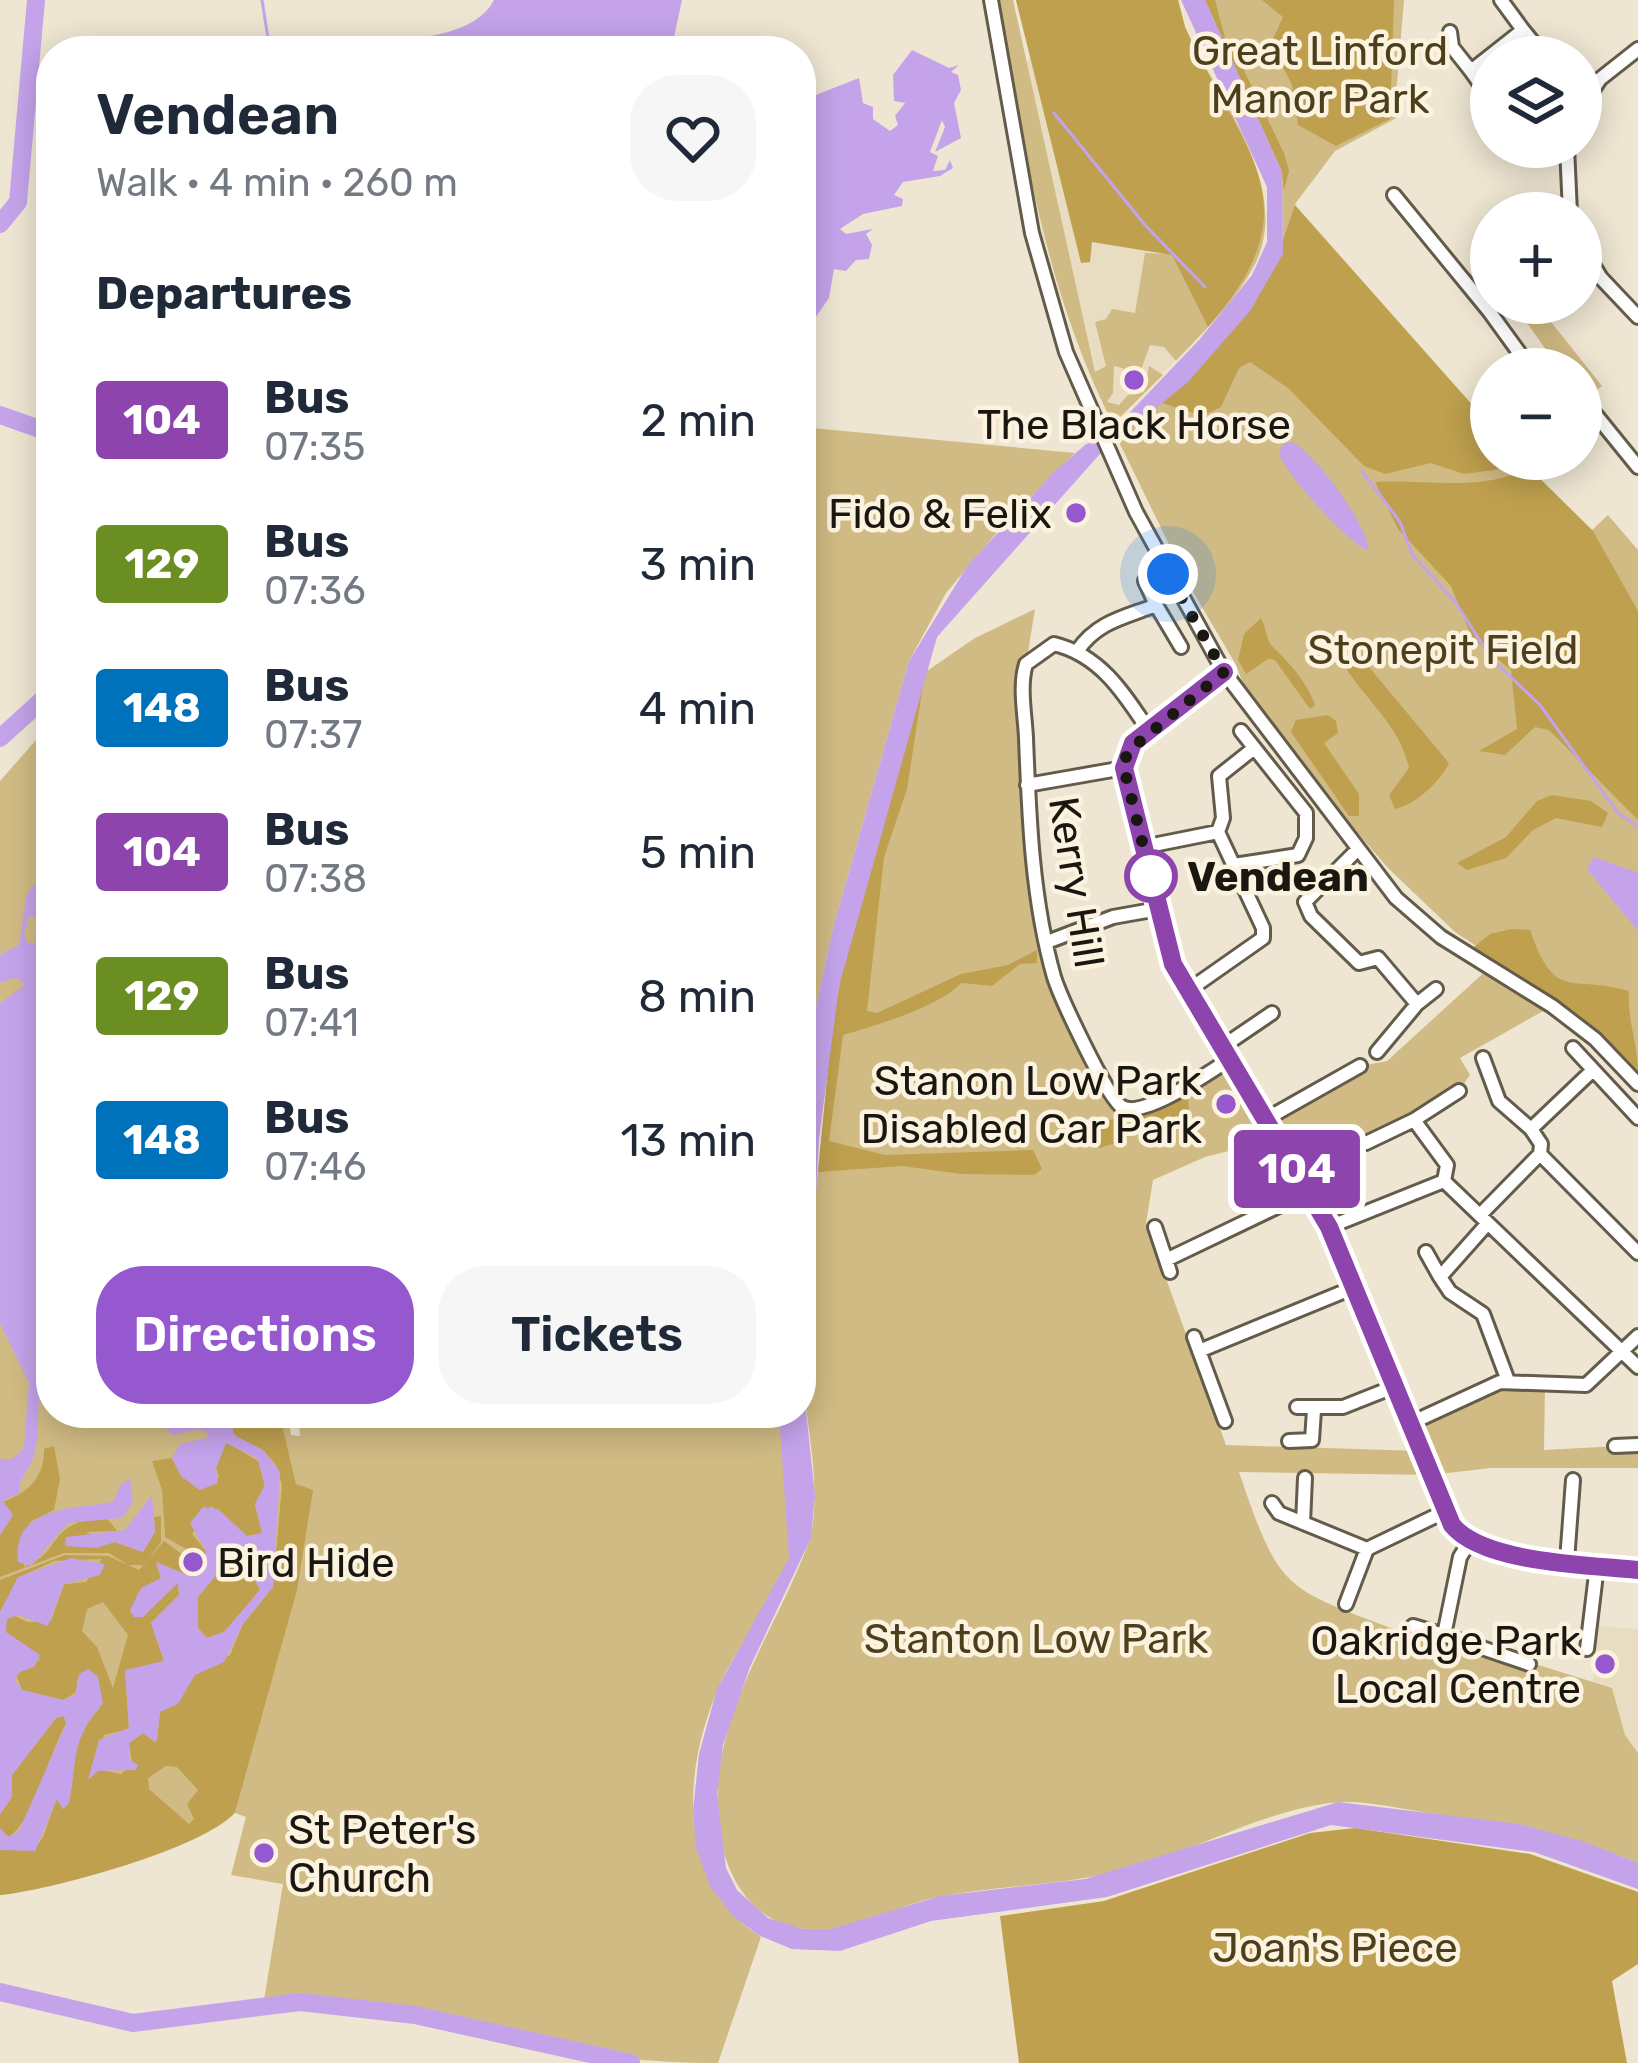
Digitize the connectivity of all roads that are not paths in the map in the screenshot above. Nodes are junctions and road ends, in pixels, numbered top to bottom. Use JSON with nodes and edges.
{"nodes":[{"id":1,"x":991,"y":0,"type":"edge"},
{"id":2,"x":1501,"y":0,"type":"edge"},
{"id":3,"x":1523,"y":30,"type":"junction"},
{"id":4,"x":1450,"y":32,"type":"dead end"},
{"id":5,"x":1515,"y":36,"type":"edge"},
{"id":6,"x":1528,"y":36,"type":"edge"},
{"id":7,"x":1638,"y":49,"type":"edge"},
{"id":8,"x":1470,"y":70,"type":"edge"},
{"id":9,"x":1602,"y":80,"type":"edge"},
{"id":10,"x":1394,"y":195,"type":"dead end"},
{"id":11,"x":1602,"y":271,"type":"edge"},
{"id":12,"x":1470,"y":280,"type":"edge"},
{"id":13,"x":1636,"y":312,"type":"edge"},
{"id":14,"x":1602,"y":423,"type":"edge"},
{"id":15,"x":1638,"y":467,"type":"edge"},
{"id":16,"x":1145,"y":581,"type":"dead end"},
{"id":17,"x":1156,"y":605,"type":"junction"},
{"id":18,"x":1181,"y":647,"type":"dead end"},
{"id":19,"x":1078,"y":650,"type":"junction"},
{"id":20,"x":1224,"y":672,"type":"junction"},
{"id":21,"x":1149,"y":731,"type":"junction"},
{"id":22,"x":1241,"y":731,"type":"dead end"},
{"id":23,"x":1253,"y":748,"type":"junction"},
{"id":24,"x":1124,"y":768,"type":"junction"},
{"id":25,"x":1027,"y":785,"type":"junction"},
{"id":26,"x":1218,"y":832,"type":"junction"},
{"id":27,"x":1143,"y":847,"type":"junction"},
{"id":28,"x":1358,"y":849,"type":"junction"},
{"id":29,"x":1234,"y":866,"type":"junction"},
{"id":30,"x":1158,"y":909,"type":"junction"},
{"id":31,"x":1047,"y":942,"type":"junction"},
{"id":32,"x":1436,"y":989,"type":"dead end"},
{"id":33,"x":1186,"y":992,"type":"junction"},
{"id":34,"x":1417,"y":1004,"type":"junction"},
{"id":35,"x":1272,"y":1013,"type":"dead end"},
{"id":36,"x":1573,"y":1048,"type":"dead end"},
{"id":37,"x":1377,"y":1052,"type":"dead end"},
{"id":38,"x":1226,"y":1053,"type":"junction"},
{"id":39,"x":1484,"y":1058,"type":"dead end"},
{"id":40,"x":1360,"y":1066,"type":"dead end"},
{"id":41,"x":1593,"y":1070,"type":"junction"},
{"id":42,"x":1638,"y":1084,"type":"edge"},
{"id":43,"x":1459,"y":1091,"type":"dead end"},
{"id":44,"x":1268,"y":1118,"type":"junction"},
{"id":45,"x":1638,"y":1118,"type":"edge"},
{"id":46,"x":1414,"y":1120,"type":"junction"},
{"id":47,"x":1531,"y":1129,"type":"junction"},
{"id":48,"x":1366,"y":1144,"type":"dead end"},
{"id":49,"x":1540,"y":1154,"type":"junction"},
{"id":50,"x":1444,"y":1181,"type":"junction"},
{"id":51,"x":1310,"y":1191,"type":"junction"},
{"id":52,"x":1484,"y":1219,"type":"junction"},
{"id":53,"x":1155,"y":1227,"type":"dead end"},
{"id":54,"x":1329,"y":1227,"type":"junction"},
{"id":55,"x":1426,"y":1252,"type":"dead end"},
{"id":56,"x":1638,"y":1253,"type":"edge"},
{"id":57,"x":1440,"y":1277,"type":"junction"},
{"id":58,"x":1355,"y":1287,"type":"junction"},
{"id":59,"x":1638,"y":1336,"type":"edge"},
{"id":60,"x":1622,"y":1352,"type":"junction"},
{"id":61,"x":1638,"y":1367,"type":"edge"},
{"id":62,"x":1508,"y":1381,"type":"junction"},
{"id":63,"x":1396,"y":1386,"type":"junction"},
{"id":64,"x":1297,"y":1407,"type":"dead end"},
{"id":65,"x":1315,"y":1410,"type":"junction"},
{"id":66,"x":1225,"y":1421,"type":"dead end"},
{"id":67,"x":1411,"y":1423,"type":"junction"},
{"id":68,"x":1289,"y":1441,"type":"dead end"},
{"id":69,"x":1638,"y":1445,"type":"edge"},
{"id":70,"x":1615,"y":1446,"type":"dead end"},
{"id":71,"x":1304,"y":1478,"type":"dead end"},
{"id":72,"x":1573,"y":1480,"type":"dead end"},
{"id":73,"x":1272,"y":1503,"type":"dead end"},
{"id":74,"x":1446,"y":1511,"type":"junction"},
{"id":75,"x":1303,"y":1523,"type":"junction"},
{"id":76,"x":1468,"y":1544,"type":"junction"},
{"id":77,"x":1366,"y":1549,"type":"junction"},
{"id":78,"x":1567,"y":1561,"type":"junction"},
{"id":79,"x":1597,"y":1566,"type":"junction"},
{"id":80,"x":1638,"y":1570,"type":"edge"},
{"id":81,"x":1345,"y":1604,"type":"dead end"},
{"id":82,"x":1413,"y":1626,"type":"dead end"},
{"id":83,"x":1444,"y":1635,"type":"junction"},
{"id":84,"x":1587,"y":1649,"type":"dead end"},
{"id":85,"x":1529,"y":1664,"type":"dead end"}],
"edges":[{"from":1,"to":20,"type":"street"},
{"from":2,"to":3,"type":"street"},
{"from":3,"to":5,"type":"street"},
{"from":3,"to":6,"type":"street"},
{"from":4,"to":8,"type":"street"},
{"from":7,"to":9,"type":"street"},
{"from":10,"to":12,"type":"street"},
{"from":11,"to":13,"type":"street"},
{"from":14,"to":15,"type":"street"},
{"from":16,"to":17,"type":"street"},
{"from":17,"to":18,"type":"street"},
{"from":17,"to":19,"type":"street"},
{"from":19,"to":21,"type":"street"},
{"from":19,"to":25,"type":"street","name":"Kerry Hill"},
{"from":20,"to":21,"type":"street"},
{"from":20,"to":28,"type":"street"},
{"from":21,"to":24,"type":"street"},
{"from":22,"to":23,"type":"street"},
{"from":23,"to":26,"type":"street"},
{"from":23,"to":29,"type":"street"},
{"from":24,"to":25,"type":"street"},
{"from":24,"to":27,"type":"street"},
{"from":25,"to":31,"type":"street","name":"Kerry Hill"},
{"from":26,"to":27,"type":"street"},
{"from":26,"to":29,"type":"street"},
{"from":27,"to":30,"type":"street"},
{"from":28,"to":34,"type":"street"},
{"from":28,"to":42,"type":"street"},
{"from":29,"to":33,"type":"street"},
{"from":30,"to":31,"type":"street"},
{"from":30,"to":33,"type":"street"},
{"from":31,"to":38,"type":"street","name":"Kerry Hill"},
{"from":32,"to":34,"type":"street"},
{"from":33,"to":38,"type":"street"},
{"from":34,"to":37,"type":"street"},
{"from":35,"to":38,"type":"street"},
{"from":36,"to":41,"type":"street"},
{"from":38,"to":44,"type":"street"},
{"from":39,"to":47,"type":"street"},
{"from":40,"to":44,"type":"street"},
{"from":41,"to":45,"type":"street"},
{"from":41,"to":47,"type":"street"},
{"from":43,"to":46,"type":"street"},
{"from":44,"to":51,"type":"street"},
{"from":46,"to":48,"type":"street"},
{"from":46,"to":50,"type":"street"},
{"from":47,"to":49,"type":"street"},
{"from":49,"to":52,"type":"street"},
{"from":49,"to":56,"type":"street"},
{"from":50,"to":52,"type":"street"},
{"from":50,"to":54,"type":"street"},
{"from":51,"to":53,"type":"street"},
{"from":51,"to":54,"type":"street"},
{"from":52,"to":57,"type":"street"},
{"from":52,"to":60,"type":"street"},
{"from":54,"to":58,"type":"street"},
{"from":55,"to":57,"type":"street"},
{"from":57,"to":62,"type":"street"},
{"from":58,"to":63,"type":"street"},
{"from":58,"to":66,"type":"street"},
{"from":59,"to":60,"type":"street"},
{"from":60,"to":61,"type":"street"},
{"from":60,"to":62,"type":"street"},
{"from":62,"to":67,"type":"street"},
{"from":63,"to":65,"type":"street"},
{"from":63,"to":67,"type":"street"},
{"from":64,"to":65,"type":"street"},
{"from":65,"to":68,"type":"street"},
{"from":67,"to":74,"type":"street"},
{"from":69,"to":70,"type":"street"},
{"from":71,"to":75,"type":"street"},
{"from":72,"to":78,"type":"street"},
{"from":73,"to":75,"type":"street"},
{"from":74,"to":76,"type":"street"},
{"from":74,"to":77,"type":"street"},
{"from":75,"to":77,"type":"street"},
{"from":76,"to":78,"type":"street"},
{"from":76,"to":83,"type":"street"},
{"from":77,"to":81,"type":"street"},
{"from":78,"to":79,"type":"street"},
{"from":79,"to":80,"type":"street"},
{"from":79,"to":84,"type":"street"},
{"from":82,"to":83,"type":"street"},
{"from":83,"to":85,"type":"street"}]}
